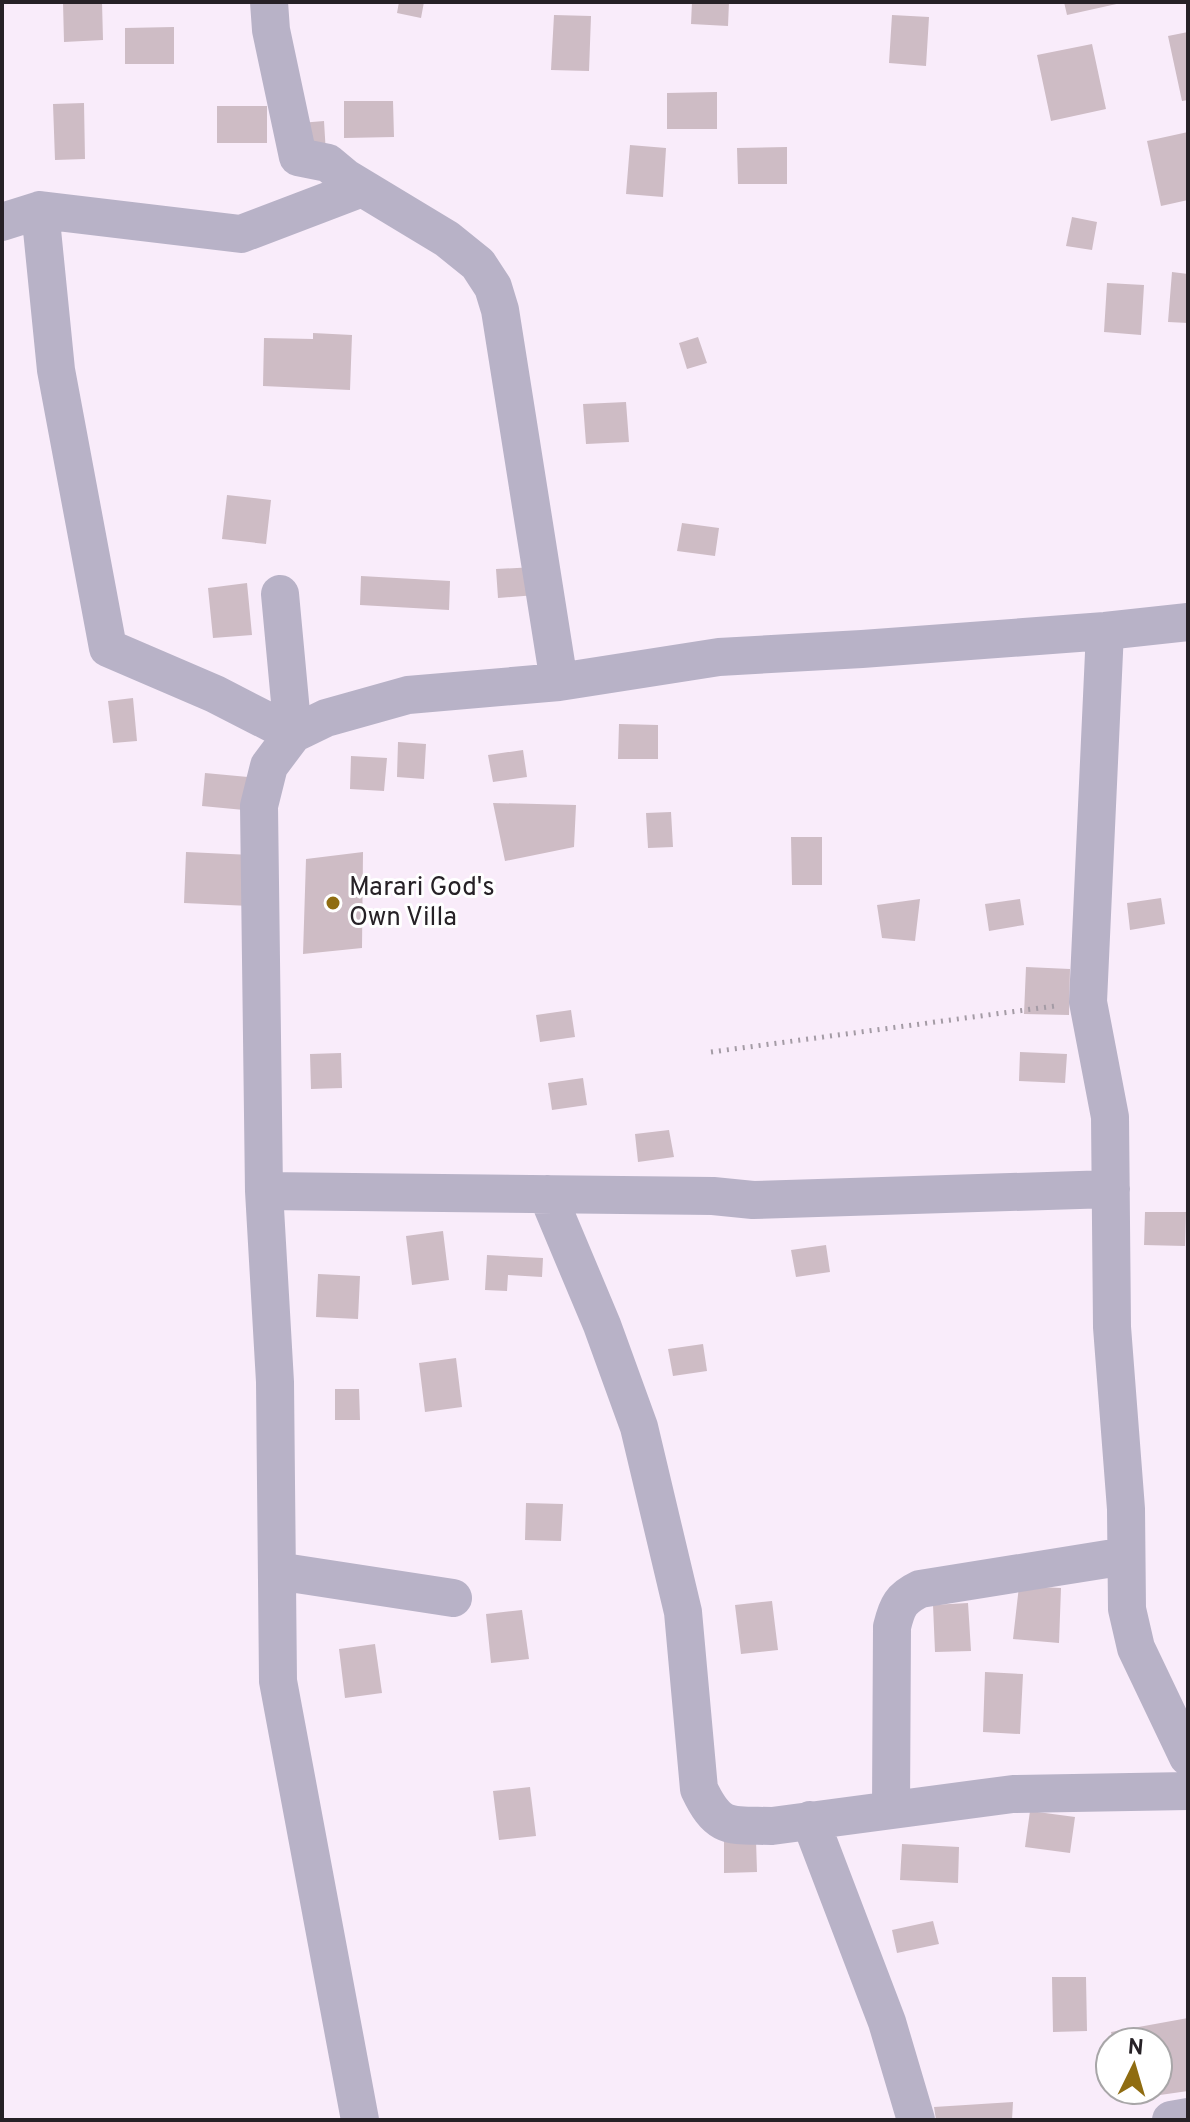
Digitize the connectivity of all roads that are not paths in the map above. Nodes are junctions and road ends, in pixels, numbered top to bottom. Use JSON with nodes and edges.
{"nodes":[{"id":1,"x":269,"y":2,"type":"edge"},
{"id":2,"x":362,"y":188,"type":"junction"},
{"id":3,"x":40,"y":210,"type":"junction"},
{"id":4,"x":2,"y":222,"type":"edge"},
{"id":5,"x":280,"y":594,"type":"dead end"},
{"id":6,"x":1188,"y":622,"type":"edge"},
{"id":7,"x":1105,"y":631,"type":"junction"},
{"id":8,"x":559,"y":682,"type":"junction"},
{"id":9,"x":293,"y":734,"type":"junction"},
{"id":10,"x":1111,"y":1189,"type":"junction"},
{"id":11,"x":264,"y":1191,"type":"junction"},
{"id":12,"x":547,"y":1194,"type":"junction"},
{"id":13,"x":1126,"y":1556,"type":"junction"},
{"id":14,"x":277,"y":1571,"type":"junction"},
{"id":15,"x":453,"y":1598,"type":"dead end"},
{"id":16,"x":1188,"y":1757,"type":"edge"},
{"id":17,"x":1188,"y":1791,"type":"edge"},
{"id":18,"x":891,"y":1808,"type":"junction"},
{"id":19,"x":810,"y":1820,"type":"junction"},
{"id":20,"x":1188,"y":2117,"type":"edge"},
{"id":21,"x":360,"y":2120,"type":"edge"},
{"id":22,"x":916,"y":2120,"type":"edge"},
{"id":23,"x":1171,"y":2120,"type":"edge"}],
"edges":[{"from":1,"to":2,"type":"street"},
{"from":2,"to":3,"type":"street"},
{"from":2,"to":8,"type":"street"},
{"from":3,"to":4,"type":"street"},
{"from":3,"to":9,"type":"street"},
{"from":5,"to":9,"type":"street"},
{"from":6,"to":7,"type":"street"},
{"from":7,"to":8,"type":"street"},
{"from":7,"to":10,"type":"street"},
{"from":8,"to":9,"type":"street"},
{"from":9,"to":11,"type":"street"},
{"from":10,"to":12,"type":"street"},
{"from":10,"to":13,"type":"street"},
{"from":11,"to":12,"type":"street"},
{"from":11,"to":14,"type":"street"},
{"from":12,"to":19,"type":"street"},
{"from":13,"to":16,"type":"street"},
{"from":13,"to":18,"type":"street"},
{"from":14,"to":15,"type":"street"},
{"from":14,"to":21,"type":"street"},
{"from":17,"to":18,"type":"street"},
{"from":18,"to":19,"type":"street"},
{"from":19,"to":22,"type":"street"},
{"from":20,"to":23,"type":"street"}]}
